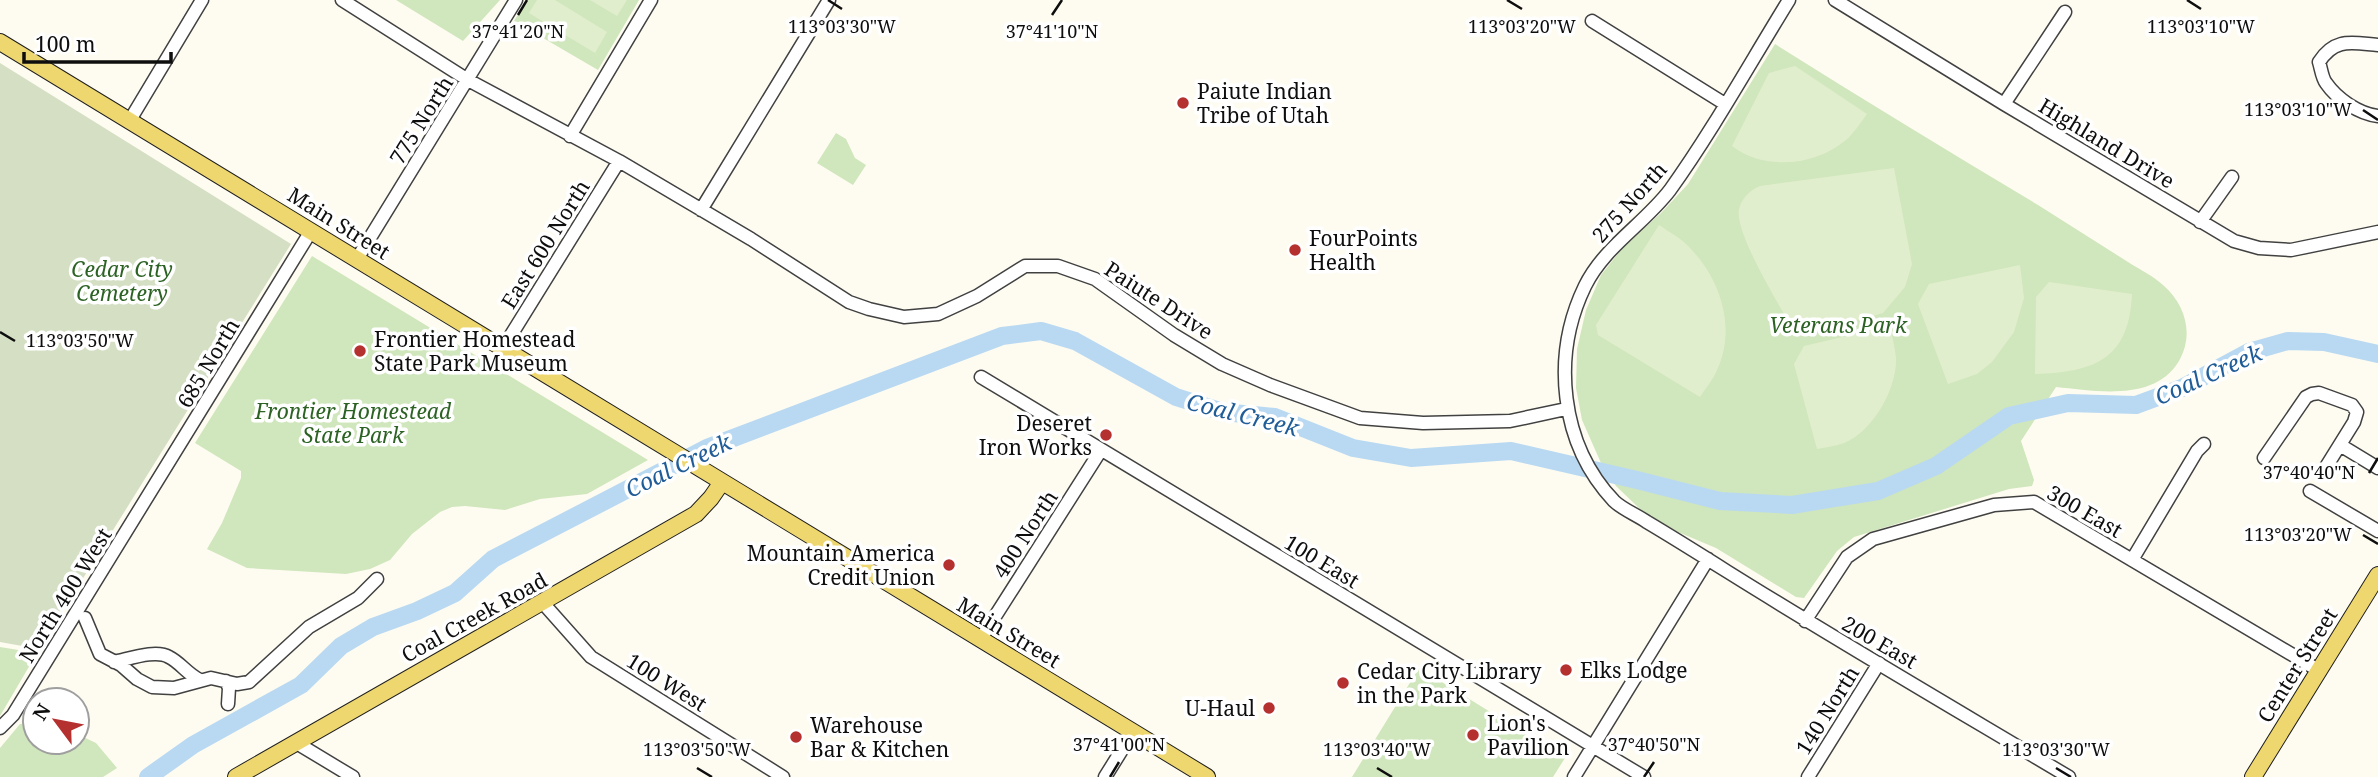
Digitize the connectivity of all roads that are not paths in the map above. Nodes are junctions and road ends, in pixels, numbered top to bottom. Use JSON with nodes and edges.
{"nodes":[{"id":1,"x":202,"y":0,"type":"edge"},
{"id":2,"x":342,"y":0,"type":"edge"},
{"id":3,"x":516,"y":0,"type":"edge"},
{"id":4,"x":651,"y":0,"type":"edge"},
{"id":5,"x":829,"y":0,"type":"edge"},
{"id":6,"x":1789,"y":0,"type":"edge"},
{"id":7,"x":1835,"y":0,"type":"edge"},
{"id":8,"x":2065,"y":12,"type":"dead end"},
{"id":9,"x":1592,"y":22,"type":"dead end"},
{"id":10,"x":0,"y":42,"type":"edge"},
{"id":11,"x":2378,"y":45,"type":"edge"},
{"id":12,"x":468,"y":80,"type":"junction"},
{"id":13,"x":1725,"y":104,"type":"junction"},
{"id":14,"x":2004,"y":104,"type":"junction"},
{"id":15,"x":2378,"y":116,"type":"edge"},
{"id":16,"x":130,"y":120,"type":"junction"},
{"id":17,"x":570,"y":136,"type":"junction"},
{"id":18,"x":619,"y":161,"type":"junction"},
{"id":19,"x":2232,"y":177,"type":"dead end"},
{"id":20,"x":701,"y":210,"type":"junction"},
{"id":21,"x":2200,"y":222,"type":"junction"},
{"id":22,"x":311,"y":231,"type":"junction"},
{"id":23,"x":2378,"y":232,"type":"edge"},
{"id":24,"x":357,"y":259,"type":"junction"},
{"id":25,"x":503,"y":348,"type":"junction"},
{"id":26,"x":981,"y":377,"type":"dead end"},
{"id":27,"x":1566,"y":410,"type":"junction"},
{"id":28,"x":2204,"y":444,"type":"dead end"},
{"id":29,"x":2340,"y":445,"type":"junction"},
{"id":30,"x":1101,"y":450,"type":"junction"},
{"id":31,"x":2264,"y":458,"type":"dead end"},
{"id":32,"x":2326,"y":467,"type":"dead end"},
{"id":33,"x":2378,"y":468,"type":"edge"},
{"id":34,"x":722,"y":482,"type":"junction"},
{"id":35,"x":2310,"y":491,"type":"dead end"},
{"id":36,"x":1615,"y":502,"type":"joint"},
{"id":37,"x":138,"y":516,"type":"joint"},
{"id":38,"x":2378,"y":531,"type":"edge"},
{"id":39,"x":1708,"y":559,"type":"junction"},
{"id":40,"x":2132,"y":560,"type":"junction"},
{"id":41,"x":2378,"y":575,"type":"edge"},
{"id":42,"x":377,"y":579,"type":"dead end"},
{"id":43,"x":543,"y":603,"type":"junction"},
{"id":44,"x":85,"y":618,"type":"dead end"},
{"id":45,"x":1805,"y":621,"type":"junction"},
{"id":46,"x":980,"y":640,"type":"junction"},
{"id":47,"x":114,"y":662,"type":"junction"},
{"id":48,"x":1879,"y":663,"type":"junction"},
{"id":49,"x":2318,"y":670,"type":"junction"},
{"id":50,"x":200,"y":680,"type":"junction"},
{"id":51,"x":231,"y":682,"type":"junction"},
{"id":52,"x":246,"y":695,"type":"dead end"},
{"id":53,"x":229,"y":704,"type":"dead end"},
{"id":54,"x":0,"y":728,"type":"edge"},
{"id":55,"x":1133,"y":732,"type":"junction"},
{"id":56,"x":295,"y":742,"type":"junction"},
{"id":57,"x":1593,"y":747,"type":"junction"},
{"id":58,"x":236,"y":777,"type":"edge"},
{"id":59,"x":352,"y":777,"type":"edge"},
{"id":60,"x":783,"y":777,"type":"edge"},
{"id":61,"x":1105,"y":777,"type":"edge"},
{"id":62,"x":1206,"y":777,"type":"edge"},
{"id":63,"x":1574,"y":777,"type":"edge"},
{"id":64,"x":1644,"y":777,"type":"edge"},
{"id":65,"x":1808,"y":777,"type":"edge"},
{"id":66,"x":2069,"y":777,"type":"edge"},
{"id":67,"x":2253,"y":777,"type":"edge"}],
"edges":[{"from":1,"to":16,"type":"street"},
{"from":2,"to":12,"type":"street","name":"Paiute Drive"},
{"from":3,"to":12,"type":"street","name":"775 North"},
{"from":4,"to":17,"type":"street"},
{"from":5,"to":20,"type":"street"},
{"from":6,"to":13,"type":"street","name":"275 North"},
{"from":7,"to":14,"type":"street","name":"Highland Drive"},
{"from":8,"to":14,"type":"street"},
{"from":9,"to":13,"type":"street"},
{"from":10,"to":16,"type":"main road","name":"Main Street"},
{"from":11,"to":15,"type":"street"},
{"from":12,"to":17,"type":"street","name":"Paiute Drive"},
{"from":12,"to":24,"type":"street","name":"775 North"},
{"from":13,"to":27,"type":"street","name":"275 North"},
{"from":14,"to":21,"type":"street","name":"Highland Drive"},
{"from":16,"to":22,"type":"main road","name":"Main Street"},
{"from":17,"to":18,"type":"street","name":"Paiute Drive"},
{"from":18,"to":20,"type":"street","name":"Paiute Drive"},
{"from":18,"to":25,"type":"street","name":"East 600 North"},
{"from":19,"to":21,"type":"street"},
{"from":20,"to":27,"type":"street","name":"Paiute Drive"},
{"from":21,"to":23,"type":"street","name":"Highland Drive"},
{"from":22,"to":24,"type":"main road","name":"Main Street"},
{"from":22,"to":37,"type":"street","name":"685 North"},
{"from":24,"to":25,"type":"main road","name":"Main Street"},
{"from":25,"to":34,"type":"main road","name":"Main Street"},
{"from":26,"to":30,"type":"street","name":"100 East"},
{"from":27,"to":36,"type":"street","name":"275 North"},
{"from":28,"to":40,"type":"street"},
{"from":29,"to":31,"type":"street"},
{"from":29,"to":32,"type":"street"},
{"from":29,"to":33,"type":"street"},
{"from":30,"to":46,"type":"street","name":"400 North"},
{"from":30,"to":57,"type":"street","name":"100 East"},
{"from":34,"to":43,"type":"main road","name":"Coal Creek Road"},
{"from":34,"to":46,"type":"main road","name":"Main Street"},
{"from":35,"to":38,"type":"street"},
{"from":36,"to":39,"type":"street","name":"200 East"},
{"from":37,"to":54,"type":"street","name":"North 400 West"},
{"from":39,"to":45,"type":"street","name":"200 East"},
{"from":39,"to":57,"type":"street"},
{"from":40,"to":45,"type":"street","name":"300 East"},
{"from":40,"to":49,"type":"street","name":"300 East"},
{"from":41,"to":49,"type":"main road","name":"Center Street"},
{"from":42,"to":51,"type":"street"},
{"from":43,"to":56,"type":"main road","name":"Coal Creek Road"},
{"from":43,"to":60,"type":"street","name":"100 West"},
{"from":44,"to":47,"type":"street"},
{"from":45,"to":48,"type":"street","name":"200 East"},
{"from":46,"to":55,"type":"main road","name":"Main Street"},
{"from":47,"to":50,"type":"street"},
{"from":47,"to":50,"type":"street"},
{"from":48,"to":65,"type":"street","name":"140 North"},
{"from":48,"to":66,"type":"street","name":"200 East"},
{"from":49,"to":67,"type":"main road","name":"Center Street"},
{"from":50,"to":51,"type":"street"},
{"from":51,"to":52,"type":"street"},
{"from":51,"to":53,"type":"street"},
{"from":55,"to":61,"type":"street"},
{"from":55,"to":62,"type":"main road","name":"Main Street"},
{"from":56,"to":58,"type":"main road","name":"Coal Creek Road"},
{"from":56,"to":59,"type":"street"},
{"from":57,"to":63,"type":"street"},
{"from":57,"to":64,"type":"street","name":"100 East"}]}
